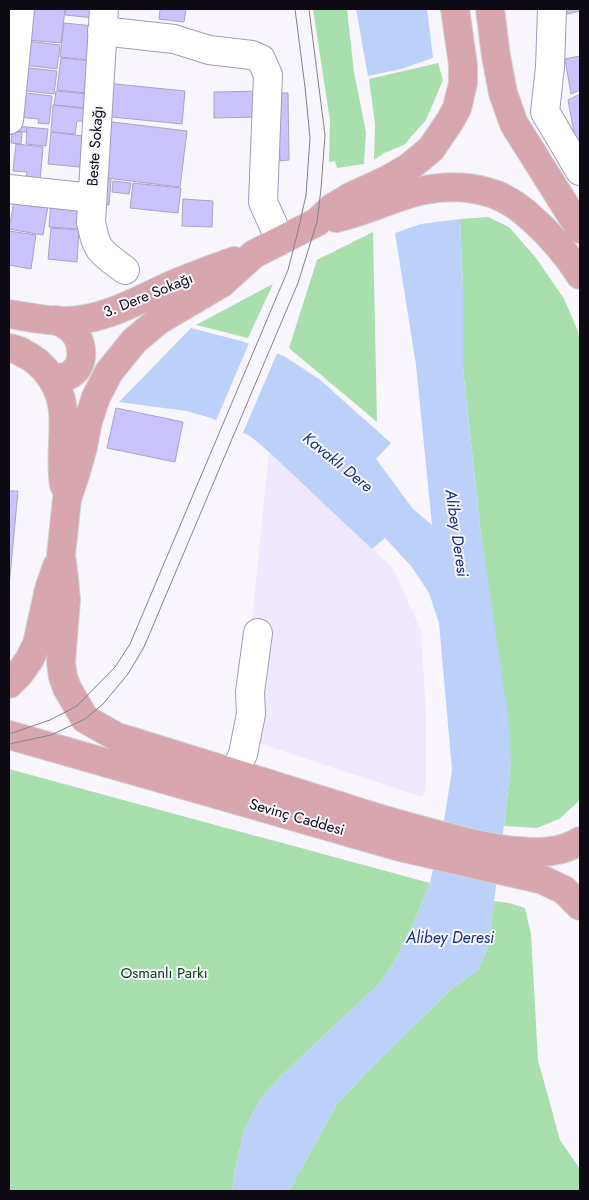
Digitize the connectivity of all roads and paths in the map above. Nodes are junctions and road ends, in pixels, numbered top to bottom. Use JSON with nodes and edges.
{"nodes":[{"id":1,"x":20,"y":9,"type":"edge"},
{"id":2,"x":455,"y":9,"type":"edge"},
{"id":3,"x":490,"y":9,"type":"edge"},
{"id":4,"x":552,"y":9,"type":"edge"},
{"id":5,"x":103,"y":20,"type":"edge"},
{"id":6,"x":9,"y":120,"type":"edge"},
{"id":7,"x":580,"y":171,"type":"edge"},
{"id":8,"x":9,"y":189,"type":"edge"},
{"id":9,"x":92,"y":198,"type":"junction"},
{"id":10,"x":317,"y":222,"type":"junction"},
{"id":11,"x":580,"y":229,"type":"edge"},
{"id":12,"x":280,"y":240,"type":"junction"},
{"id":13,"x":254,"y":254,"type":"junction"},
{"id":14,"x":125,"y":270,"type":"dead end"},
{"id":15,"x":580,"y":275,"type":"edge"},
{"id":16,"x":9,"y":314,"type":"edge"},
{"id":17,"x":56,"y":320,"type":"junction"},
{"id":18,"x":9,"y":348,"type":"edge"},
{"id":19,"x":52,"y":378,"type":"junction"},
{"id":20,"x":67,"y":499,"type":"junction"},
{"id":21,"x":61,"y":555,"type":"junction"},
{"id":22,"x":258,"y":632,"type":"dead end"},
{"id":23,"x":9,"y":684,"type":"edge"},
{"id":24,"x":9,"y":735,"type":"edge"},
{"id":25,"x":234,"y":773,"type":"junction"},
{"id":26,"x":403,"y":836,"type":"junction"},
{"id":27,"x":580,"y":841,"type":"edge"},
{"id":28,"x":516,"y":862,"type":"junction"},
{"id":29,"x":580,"y":906,"type":"edge"}],
"edges":[{"from":1,"to":6,"type":"street"},
{"from":2,"to":10,"type":"main road"},
{"from":3,"to":11,"type":"main road"},
{"from":4,"to":7,"type":"street"},
{"from":5,"to":9,"type":"street","name":"Beste Sokağı"},
{"from":5,"to":12,"type":"street"},
{"from":8,"to":9,"type":"street"},
{"from":9,"to":14,"type":"street","name":"Beste Sokağı"},
{"from":10,"to":12,"type":"main road"},
{"from":10,"to":15,"type":"main road"},
{"from":12,"to":13,"type":"main road"},
{"from":13,"to":17,"type":"main road","name":"3. Dere Sokağı"},
{"from":13,"to":20,"type":"main road"},
{"from":16,"to":17,"type":"main road","name":"3. Dere Sokağı"},
{"from":17,"to":19,"type":"main road"},
{"from":18,"to":19,"type":"main road"},
{"from":19,"to":20,"type":"main road"},
{"from":20,"to":21,"type":"main road"},
{"from":21,"to":23,"type":"main road"},
{"from":21,"to":25,"type":"main road","name":"Sevinç Caddesi"},
{"from":22,"to":25,"type":"street"},
{"from":24,"to":26,"type":"main road","name":"Sevinç Caddesi"},
{"from":25,"to":26,"type":"main road","name":"Sevinç Caddesi"},
{"from":26,"to":28,"type":"main road"},
{"from":27,"to":28,"type":"main road"},
{"from":28,"to":29,"type":"main road"}]}
